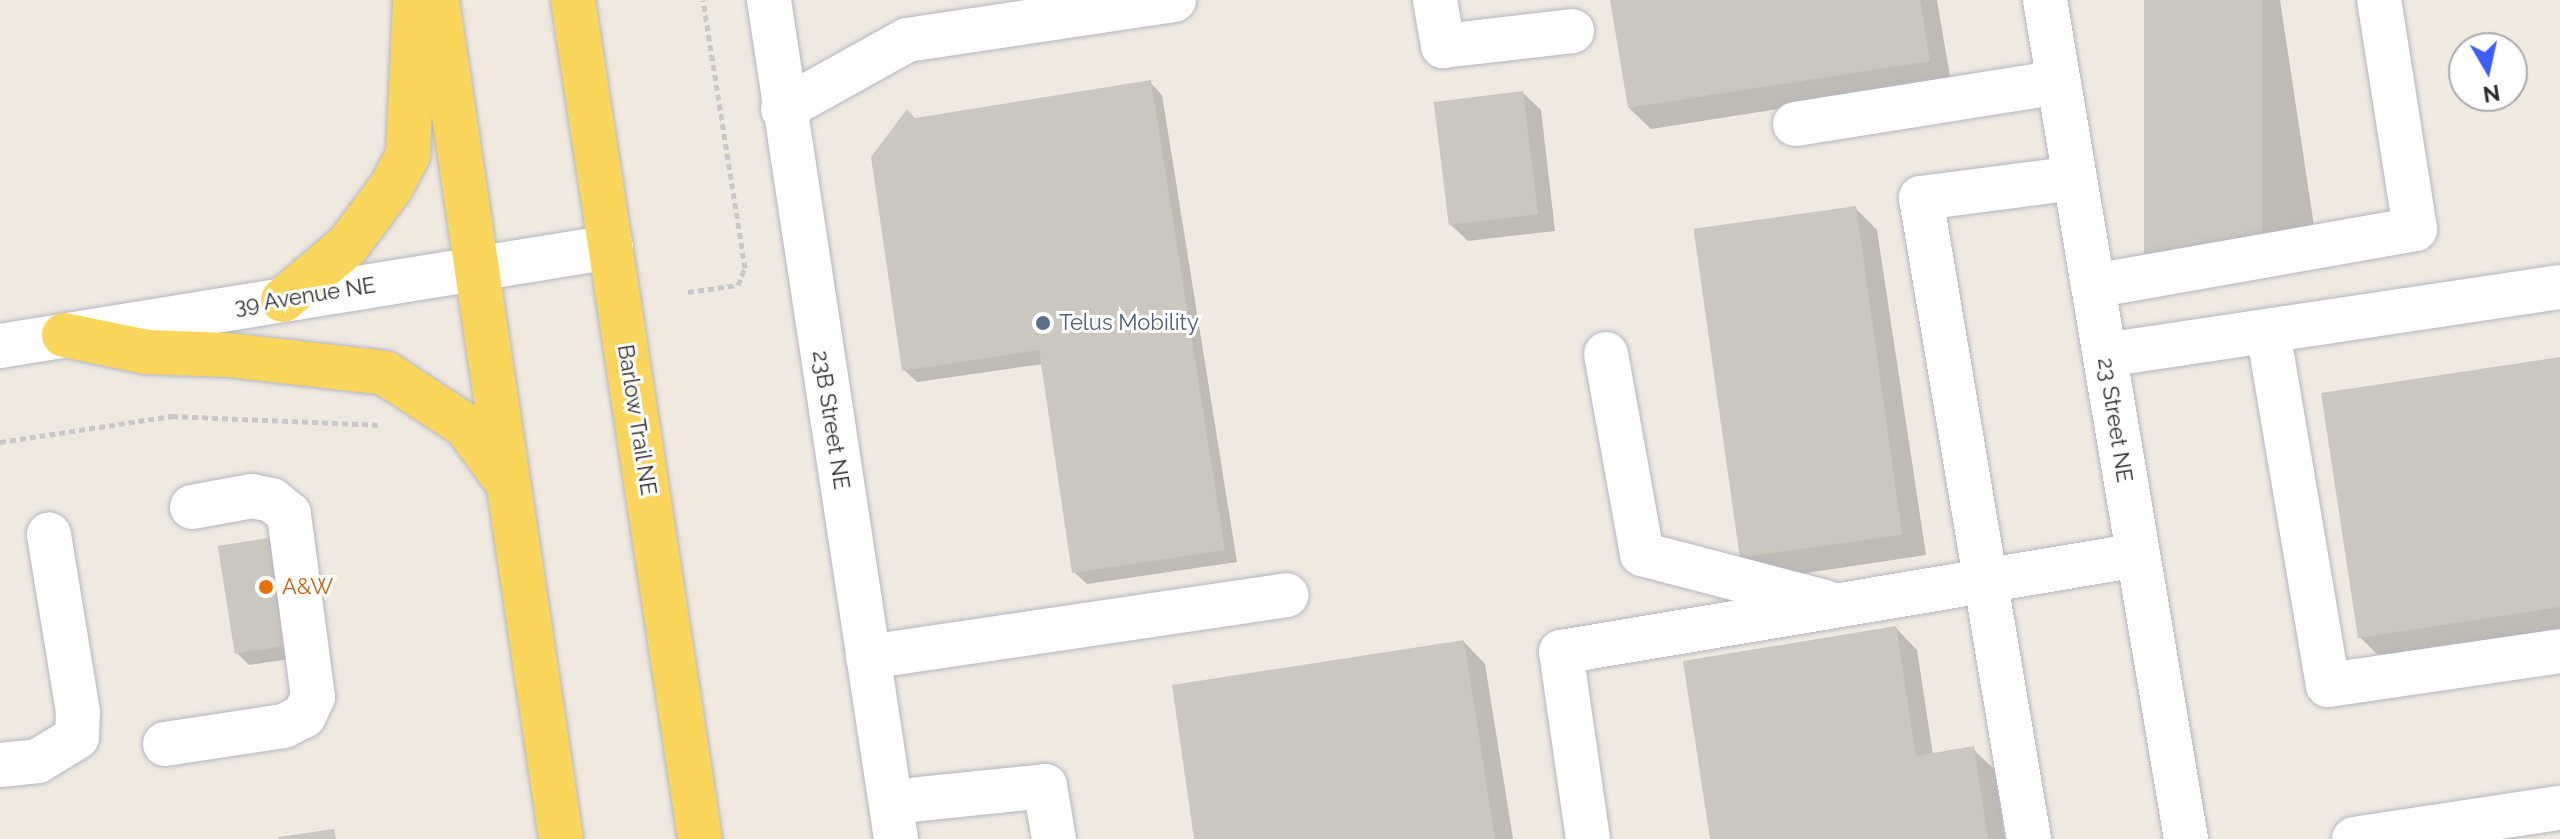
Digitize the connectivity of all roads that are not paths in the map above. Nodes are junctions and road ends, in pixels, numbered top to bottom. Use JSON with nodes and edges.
{"nodes":[{"id":1,"x":415,"y":0,"type":"edge"},
{"id":2,"x":437,"y":0,"type":"edge"},
{"id":3,"x":573,"y":0,"type":"edge"},
{"id":4,"x":769,"y":0,"type":"edge"},
{"id":5,"x":1174,"y":0,"type":"edge"},
{"id":6,"x":1435,"y":0,"type":"edge"},
{"id":7,"x":2045,"y":0,"type":"edge"},
{"id":8,"x":2379,"y":0,"type":"edge"},
{"id":9,"x":1572,"y":31,"type":"dead end"},
{"id":10,"x":2059,"y":82,"type":"junction"},
{"id":11,"x":783,"y":109,"type":"junction"},
{"id":12,"x":1795,"y":124,"type":"dead end"},
{"id":13,"x":2075,"y":178,"type":"junction"},
{"id":14,"x":611,"y":247,"type":"junction"},
{"id":15,"x":476,"y":269,"type":"junction"},
{"id":16,"x":2093,"y":286,"type":"junction"},
{"id":17,"x":2560,"y":287,"type":"edge"},
{"id":18,"x":283,"y":300,"type":"junction"},
{"id":19,"x":2268,"y":331,"type":"junction"},
{"id":20,"x":64,"y":335,"type":"junction"},
{"id":21,"x":0,"y":346,"type":"edge"},
{"id":22,"x":1606,"y":354,"type":"dead end"},
{"id":23,"x":2105,"y":355,"type":"junction"},
{"id":24,"x":512,"y":489,"type":"junction"},
{"id":25,"x":192,"y":507,"type":"dead end"},
{"id":26,"x":49,"y":534,"type":"dead end"},
{"id":27,"x":2138,"y":555,"type":"junction"},
{"id":28,"x":1987,"y":580,"type":"junction"},
{"id":29,"x":1286,"y":595,"type":"dead end"},
{"id":30,"x":1839,"y":606,"type":"junction"},
{"id":31,"x":2560,"y":651,"type":"edge"},
{"id":32,"x":868,"y":657,"type":"junction"},
{"id":33,"x":165,"y":744,"type":"dead end"},
{"id":34,"x":0,"y":765,"type":"edge"},
{"id":35,"x":2560,"y":808,"type":"edge"},
{"id":36,"x":894,"y":821,"type":"edge"},
{"id":37,"x":2436,"y":833,"type":"edge"},
{"id":38,"x":561,"y":839,"type":"edge"},
{"id":39,"x":700,"y":839,"type":"edge"},
{"id":40,"x":1054,"y":839,"type":"edge"},
{"id":41,"x":1588,"y":839,"type":"edge"},
{"id":42,"x":2029,"y":839,"type":"edge"},
{"id":43,"x":2186,"y":839,"type":"edge"},
{"id":44,"x":2354,"y":839,"type":"edge"}],
"edges":[{"from":1,"to":18,"type":"main road"},
{"from":2,"to":15,"type":"main road"},
{"from":3,"to":14,"type":"main road","name":"Barlow Trail NE"},
{"from":4,"to":11,"type":"street","name":"23B Street NE"},
{"from":5,"to":11,"type":"street"},
{"from":6,"to":9,"type":"street"},
{"from":7,"to":10,"type":"street","name":"23 Street NE"},
{"from":8,"to":16,"type":"street"},
{"from":10,"to":12,"type":"street"},
{"from":10,"to":13,"type":"street","name":"23 Street NE"},
{"from":11,"to":32,"type":"street","name":"23B Street NE"},
{"from":13,"to":16,"type":"street","name":"23 Street NE"},
{"from":13,"to":28,"type":"street"},
{"from":14,"to":15,"type":"street","name":"39 Avenue NE"},
{"from":14,"to":39,"type":"main road","name":"Barlow Trail NE"},
{"from":15,"to":18,"type":"street","name":"39 Avenue NE"},
{"from":15,"to":24,"type":"main road"},
{"from":16,"to":23,"type":"street","name":"23 Street NE"},
{"from":17,"to":19,"type":"street"},
{"from":18,"to":20,"type":"street","name":"39 Avenue NE"},
{"from":19,"to":23,"type":"street"},
{"from":19,"to":31,"type":"street"},
{"from":20,"to":21,"type":"street","name":"39 Avenue NE"},
{"from":20,"to":24,"type":"main road"},
{"from":22,"to":30,"type":"street"},
{"from":23,"to":27,"type":"street","name":"23 Street NE"},
{"from":24,"to":38,"type":"main road"},
{"from":25,"to":33,"type":"street"},
{"from":26,"to":34,"type":"street"},
{"from":27,"to":28,"type":"street"},
{"from":27,"to":43,"type":"street","name":"23 Street NE"},
{"from":28,"to":30,"type":"street"},
{"from":28,"to":42,"type":"street"},
{"from":29,"to":32,"type":"street"},
{"from":30,"to":41,"type":"street"},
{"from":32,"to":36,"type":"street","name":"23B Street NE"},
{"from":35,"to":37,"type":"street"},
{"from":36,"to":40,"type":"street"},
{"from":37,"to":44,"type":"street"}]}
